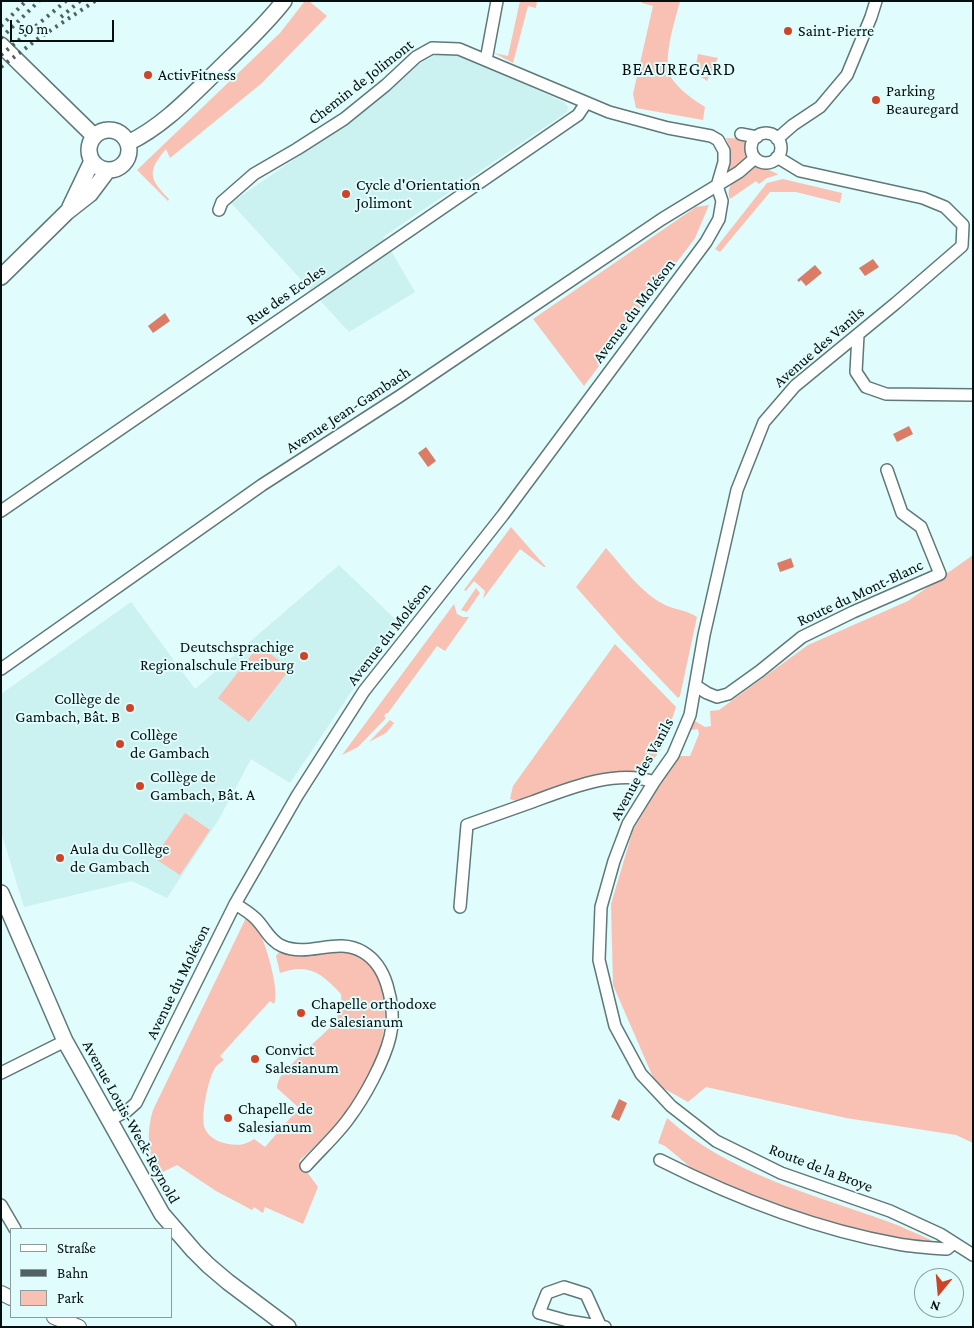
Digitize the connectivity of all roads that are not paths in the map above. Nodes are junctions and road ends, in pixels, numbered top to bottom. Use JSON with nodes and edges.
{"nodes":[{"id":1,"x":284,"y":1,"type":"edge"},
{"id":2,"x":497,"y":1,"type":"edge"},
{"id":3,"x":876,"y":1,"type":"edge"},
{"id":4,"x":1,"y":46,"type":"edge"},
{"id":5,"x":486,"y":60,"type":"junction"},
{"id":6,"x":586,"y":103,"type":"junction"},
{"id":7,"x":741,"y":134,"type":"dead end"},
{"id":8,"x":94,"y":136,"type":"junction"},
{"id":9,"x":757,"y":137,"type":"junction"},
{"id":10,"x":778,"y":139,"type":"junction"},
{"id":11,"x":128,"y":143,"type":"junction"},
{"id":12,"x":777,"y":157,"type":"junction"},
{"id":13,"x":755,"y":158,"type":"junction"},
{"id":14,"x":92,"y":161,"type":"junction"},
{"id":15,"x":108,"y":170,"type":"junction"},
{"id":16,"x":717,"y":186,"type":"junction"},
{"id":17,"x":219,"y":210,"type":"dead end"},
{"id":18,"x":67,"y":212,"type":"junction"},
{"id":19,"x":967,"y":248,"type":"edge"},
{"id":20,"x":1,"y":277,"type":"edge"},
{"id":21,"x":858,"y":335,"type":"junction"},
{"id":22,"x":973,"y":395,"type":"edge"},
{"id":23,"x":887,"y":470,"type":"dead end"},
{"id":24,"x":1,"y":511,"type":"edge"},
{"id":25,"x":1,"y":669,"type":"edge"},
{"id":26,"x":696,"y":686,"type":"junction"},
{"id":27,"x":654,"y":782,"type":"junction"},
{"id":28,"x":1,"y":892,"type":"edge"},
{"id":29,"x":235,"y":904,"type":"junction"},
{"id":30,"x":460,"y":907,"type":"dead end"},
{"id":31,"x":602,"y":907,"type":"joint"},
{"id":32,"x":65,"y":1041,"type":"junction"},
{"id":33,"x":1,"y":1073,"type":"edge"},
{"id":34,"x":109,"y":1120,"type":"junction"},
{"id":35,"x":660,"y":1160,"type":"dead end"},
{"id":36,"x":306,"y":1166,"type":"dead end"},
{"id":37,"x":1,"y":1205,"type":"edge"},
{"id":38,"x":14,"y":1228,"type":"edge"},
{"id":39,"x":954,"y":1243,"type":"junction"},
{"id":40,"x":973,"y":1255,"type":"edge"},
{"id":41,"x":56,"y":1318,"type":"edge"},
{"id":42,"x":602,"y":1326,"type":"edge"},
{"id":43,"x":79,"y":1327,"type":"edge"},
{"id":44,"x":288,"y":1327,"type":"edge"}],
"edges":[{"from":1,"to":11,"type":"main road"},
{"from":2,"to":5,"type":"street"},
{"from":3,"to":10,"type":"street"},
{"from":4,"to":8,"type":"main road"},
{"from":5,"to":6,"type":"street","name":"Chemin de Jolimont"},
{"from":5,"to":17,"type":"street","name":"Chemin de Jolimont"},
{"from":6,"to":16,"type":"street","name":"Chemin de Jolimont"},
{"from":6,"to":24,"type":"street","name":"Rue des Ecoles"},
{"from":7,"to":9,"type":"street"},
{"from":8,"to":11,"type":"main road"},
{"from":8,"to":14,"type":"main road"},
{"from":9,"to":10,"type":"street"},
{"from":9,"to":13,"type":"street"},
{"from":10,"to":12,"type":"street"},
{"from":11,"to":15,"type":"main road"},
{"from":12,"to":13,"type":"street"},
{"from":12,"to":19,"type":"street","name":"Avenue des Vanils"},
{"from":13,"to":16,"type":"street","name":"Avenue Jean-Gambach"},
{"from":14,"to":15,"type":"main road"},
{"from":14,"to":18,"type":"main road"},
{"from":15,"to":18,"type":"main road"},
{"from":16,"to":25,"type":"street","name":"Avenue Jean-Gambach"},
{"from":16,"to":29,"type":"street","name":"Avenue du Moléson"},
{"from":18,"to":20,"type":"main road"},
{"from":19,"to":21,"type":"street","name":"Avenue des Vanils"},
{"from":21,"to":22,"type":"street"},
{"from":21,"to":26,"type":"street","name":"Avenue des Vanils"},
{"from":23,"to":26,"type":"street","name":"Route du Mont-Blanc"},
{"from":26,"to":27,"type":"street","name":"Avenue des Vanils"},
{"from":27,"to":30,"type":"street"},
{"from":27,"to":31,"type":"street","name":"Avenue des Vanils"},
{"from":28,"to":32,"type":"main road","name":"Avenue Louis-Weck-Reynold"},
{"from":29,"to":34,"type":"street","name":"Avenue du Moléson"},
{"from":29,"to":36,"type":"street"},
{"from":31,"to":39,"type":"street","name":"Route de la Broye"},
{"from":32,"to":33,"type":"street"},
{"from":32,"to":34,"type":"main road","name":"Avenue Louis-Weck-Reynold"},
{"from":34,"to":44,"type":"main road","name":"Avenue Louis-Weck-Reynold"},
{"from":35,"to":39,"type":"street"},
{"from":37,"to":38,"type":"street"},
{"from":39,"to":40,"type":"street","name":"Route de la Broye"},
{"from":41,"to":43,"type":"street"},
{"from":42,"to":42,"type":"street"}]}
